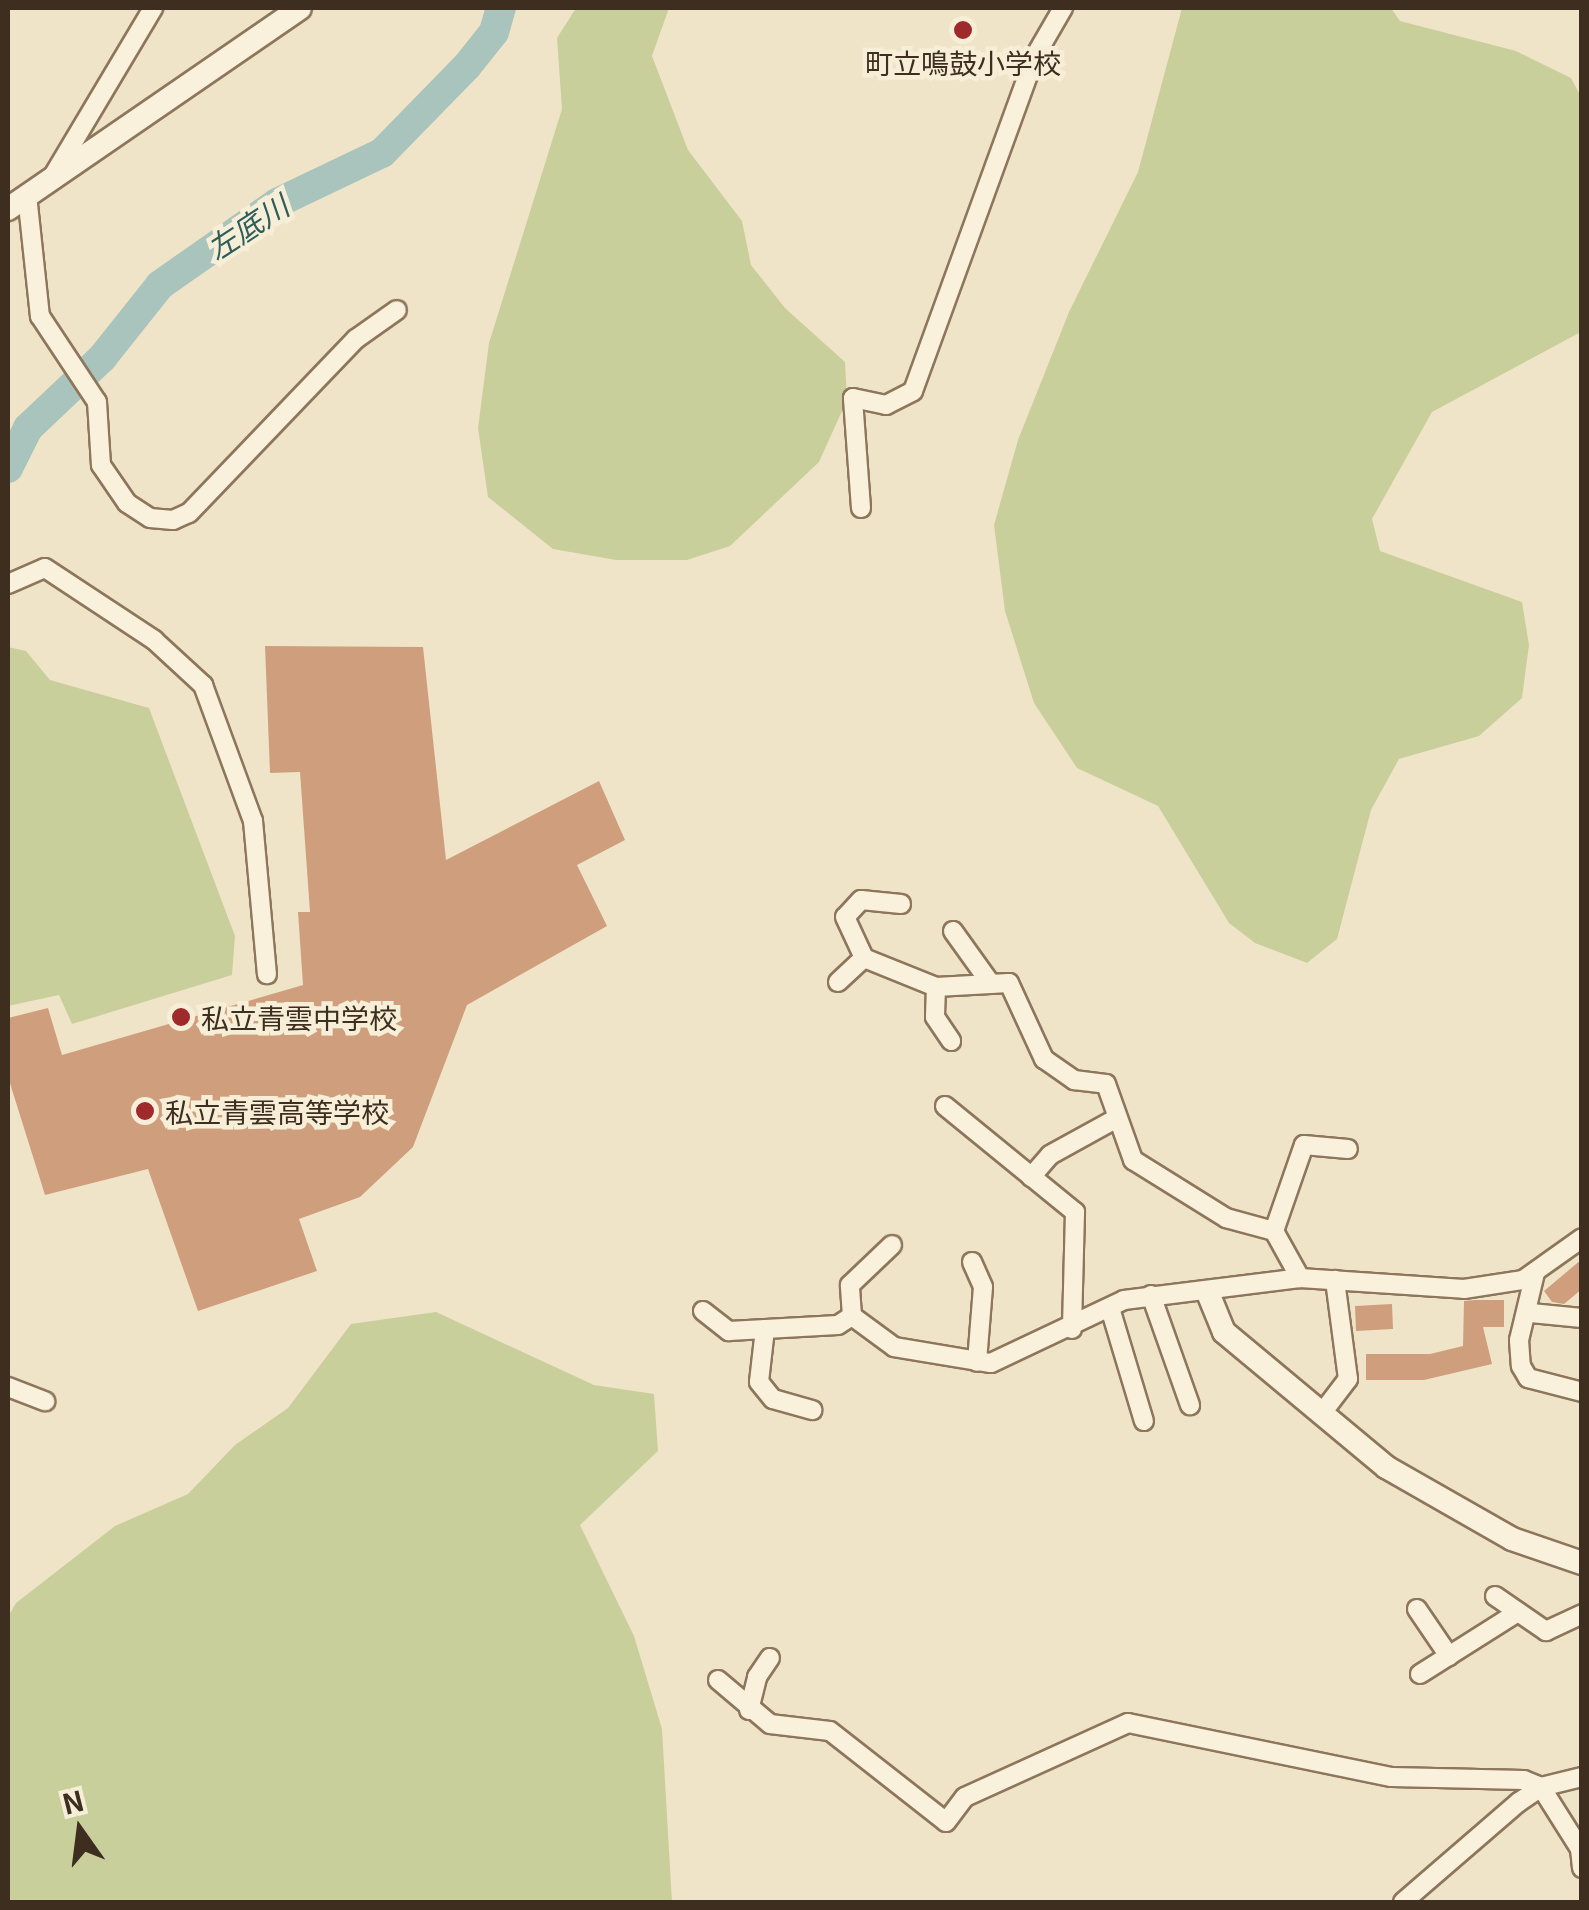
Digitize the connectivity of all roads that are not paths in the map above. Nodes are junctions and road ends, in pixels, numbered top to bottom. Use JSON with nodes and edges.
{"nodes":[{"id":1,"x":153,"y":8,"type":"edge"},
{"id":2,"x":300,"y":8,"type":"edge"},
{"id":3,"x":1063,"y":8,"type":"edge"},
{"id":4,"x":50,"y":181,"type":"junction"},
{"id":5,"x":17,"y":202,"type":"edge"},
{"id":6,"x":397,"y":310,"type":"dead end"},
{"id":7,"x":861,"y":508,"type":"dead end"},
{"id":8,"x":8,"y":584,"type":"edge"},
{"id":9,"x":901,"y":904,"type":"dead end"},
{"id":10,"x":953,"y":931,"type":"dead end"},
{"id":11,"x":864,"y":958,"type":"junction"},
{"id":12,"x":266,"y":974,"type":"dead end"},
{"id":13,"x":838,"y":982,"type":"dead end"},
{"id":14,"x":991,"y":984,"type":"junction"},
{"id":15,"x":936,"y":987,"type":"junction"},
{"id":16,"x":951,"y":1041,"type":"dead end"},
{"id":17,"x":945,"y":1106,"type":"dead end"},
{"id":18,"x":1117,"y":1118,"type":"junction"},
{"id":19,"x":1348,"y":1150,"type":"dead end"},
{"id":20,"x":1031,"y":1177,"type":"junction"},
{"id":21,"x":1274,"y":1231,"type":"junction"},
{"id":22,"x":1582,"y":1238,"type":"edge"},
{"id":23,"x":892,"y":1245,"type":"dead end"},
{"id":24,"x":972,"y":1262,"type":"dead end"},
{"id":25,"x":1535,"y":1274,"type":"junction"},
{"id":26,"x":1300,"y":1278,"type":"junction"},
{"id":27,"x":1335,"y":1280,"type":"junction"},
{"id":28,"x":1208,"y":1293,"type":"junction"},
{"id":29,"x":1151,"y":1294,"type":"junction"},
{"id":30,"x":1110,"y":1308,"type":"junction"},
{"id":31,"x":703,"y":1311,"type":"dead end"},
{"id":32,"x":1531,"y":1314,"type":"junction"},
{"id":33,"x":852,"y":1316,"type":"junction"},
{"id":34,"x":1582,"y":1318,"type":"edge"},
{"id":35,"x":765,"y":1329,"type":"junction"},
{"id":36,"x":1072,"y":1329,"type":"junction"},
{"id":37,"x":976,"y":1362,"type":"junction"},
{"id":38,"x":8,"y":1387,"type":"edge"},
{"id":39,"x":1582,"y":1392,"type":"edge"},
{"id":40,"x":46,"y":1401,"type":"dead end"},
{"id":41,"x":1190,"y":1405,"type":"dead end"},
{"id":42,"x":812,"y":1410,"type":"dead end"},
{"id":43,"x":1322,"y":1414,"type":"junction"},
{"id":44,"x":1144,"y":1421,"type":"dead end"},
{"id":45,"x":1582,"y":1563,"type":"edge"},
{"id":46,"x":1495,"y":1596,"type":"dead end"},
{"id":47,"x":1417,"y":1608,"type":"dead end"},
{"id":48,"x":1518,"y":1612,"type":"junction"},
{"id":49,"x":1582,"y":1614,"type":"edge"},
{"id":50,"x":1449,"y":1656,"type":"junction"},
{"id":51,"x":770,"y":1658,"type":"dead end"},
{"id":52,"x":1420,"y":1674,"type":"dead end"},
{"id":53,"x":718,"y":1680,"type":"dead end"},
{"id":54,"x":749,"y":1710,"type":"junction"},
{"id":55,"x":1582,"y":1777,"type":"edge"},
{"id":56,"x":1541,"y":1787,"type":"junction"},
{"id":57,"x":1582,"y":1868,"type":"edge"},
{"id":58,"x":1403,"y":1902,"type":"edge"}],
"edges":[{"from":1,"to":4,"type":"street"},
{"from":2,"to":4,"type":"street"},
{"from":3,"to":7,"type":"street"},
{"from":4,"to":5,"type":"street"},
{"from":5,"to":6,"type":"street"},
{"from":8,"to":12,"type":"street"},
{"from":9,"to":11,"type":"street"},
{"from":10,"to":14,"type":"street"},
{"from":11,"to":13,"type":"street"},
{"from":11,"to":15,"type":"street"},
{"from":14,"to":15,"type":"street"},
{"from":14,"to":18,"type":"street"},
{"from":15,"to":16,"type":"street"},
{"from":17,"to":20,"type":"street"},
{"from":18,"to":20,"type":"street"},
{"from":18,"to":21,"type":"street"},
{"from":19,"to":21,"type":"street"},
{"from":20,"to":36,"type":"street"},
{"from":21,"to":26,"type":"street"},
{"from":22,"to":25,"type":"street"},
{"from":23,"to":33,"type":"street"},
{"from":24,"to":37,"type":"street"},
{"from":25,"to":27,"type":"street"},
{"from":25,"to":32,"type":"street"},
{"from":26,"to":27,"type":"street"},
{"from":26,"to":28,"type":"street"},
{"from":27,"to":43,"type":"street"},
{"from":28,"to":29,"type":"street"},
{"from":28,"to":43,"type":"street"},
{"from":29,"to":30,"type":"street"},
{"from":29,"to":41,"type":"street"},
{"from":30,"to":36,"type":"street"},
{"from":30,"to":44,"type":"street"},
{"from":31,"to":35,"type":"street"},
{"from":32,"to":34,"type":"street"},
{"from":32,"to":39,"type":"street"},
{"from":33,"to":35,"type":"street"},
{"from":33,"to":37,"type":"street"},
{"from":35,"to":42,"type":"street"},
{"from":36,"to":37,"type":"street"},
{"from":38,"to":40,"type":"street"},
{"from":43,"to":45,"type":"street"},
{"from":46,"to":48,"type":"street"},
{"from":47,"to":50,"type":"street"},
{"from":48,"to":49,"type":"street"},
{"from":48,"to":50,"type":"street"},
{"from":50,"to":52,"type":"street"},
{"from":51,"to":54,"type":"street"},
{"from":53,"to":54,"type":"street"},
{"from":54,"to":56,"type":"street"},
{"from":55,"to":56,"type":"street"},
{"from":56,"to":57,"type":"street"},
{"from":56,"to":58,"type":"street"}]}
